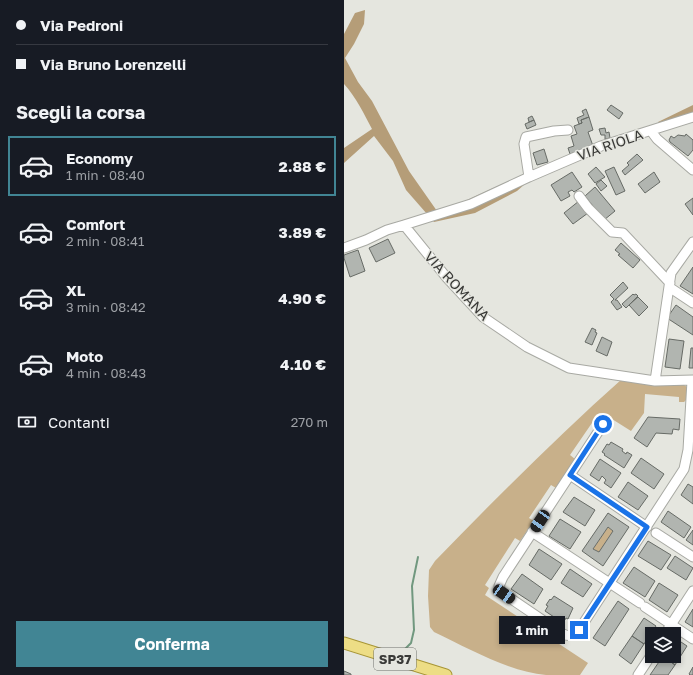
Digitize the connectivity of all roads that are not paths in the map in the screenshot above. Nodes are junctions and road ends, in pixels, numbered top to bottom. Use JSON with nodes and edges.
{"nodes":[{"id":1,"x":693,"y":117,"type":"edge"},
{"id":2,"x":568,"y":130,"type":"dead end"},
{"id":3,"x":650,"y":131,"type":"junction"},
{"id":4,"x":693,"y":170,"type":"edge"},
{"id":5,"x":529,"y":177,"type":"junction"},
{"id":6,"x":579,"y":196,"type":"dead end"},
{"id":7,"x":404,"y":225,"type":"junction"},
{"id":8,"x":693,"y":242,"type":"edge"},
{"id":9,"x":344,"y":248,"type":"edge"},
{"id":10,"x":669,"y":285,"type":"junction"},
{"id":11,"x":693,"y":303,"type":"edge"},
{"id":12,"x":656,"y":381,"type":"junction"},
{"id":13,"x":693,"y":381,"type":"edge"},
{"id":14,"x":603,"y":419,"type":"dead end"},
{"id":15,"x":570,"y":475,"type":"junction"},
{"id":16,"x":647,"y":527,"type":"junction"},
{"id":17,"x":532,"y":532,"type":"junction"},
{"id":18,"x":656,"y":533,"type":"dead end"},
{"id":19,"x":693,"y":557,"type":"edge"},
{"id":20,"x":610,"y":584,"type":"junction"},
{"id":21,"x":693,"y":591,"type":"edge"},
{"id":22,"x":671,"y":624,"type":"junction"},
{"id":23,"x":669,"y":627,"type":"edge"},
{"id":24,"x":693,"y":639,"type":"edge"},
{"id":25,"x":344,"y":643,"type":"edge"},
{"id":26,"x":646,"y":663,"type":"edge"},
{"id":27,"x":446,"y":675,"type":"edge"},
{"id":28,"x":638,"y":675,"type":"edge"}],
"edges":[{"from":1,"to":3,"type":"street","name":"VIA RIOLA"},
{"from":2,"to":5,"type":"street","name":"VIA RIOLA"},
{"from":3,"to":4,"type":"street"},
{"from":3,"to":5,"type":"street","name":"VIA RIOLA"},
{"from":5,"to":7,"type":"street","name":"VIA RIOLA"},
{"from":6,"to":10,"type":"street"},
{"from":7,"to":9,"type":"street"},
{"from":7,"to":12,"type":"street","name":"VIA ROMANA"},
{"from":8,"to":10,"type":"street"},
{"from":10,"to":11,"type":"street"},
{"from":10,"to":12,"type":"street"},
{"from":12,"to":13,"type":"street","name":"VIA ROMANA"},
{"from":13,"to":16,"type":"street"},
{"from":14,"to":15,"type":"street"},
{"from":15,"to":16,"type":"street"},
{"from":15,"to":17,"type":"street"},
{"from":16,"to":20,"type":"street"},
{"from":17,"to":20,"type":"street"},
{"from":17,"to":20,"type":"street"},
{"from":18,"to":19,"type":"street"},
{"from":20,"to":22,"type":"street"},
{"from":21,"to":22,"type":"street"},
{"from":22,"to":23,"type":"street"},
{"from":22,"to":24,"type":"street"},
{"from":25,"to":27,"type":"main road","number":"SP37"},
{"from":26,"to":28,"type":"street"}]}
